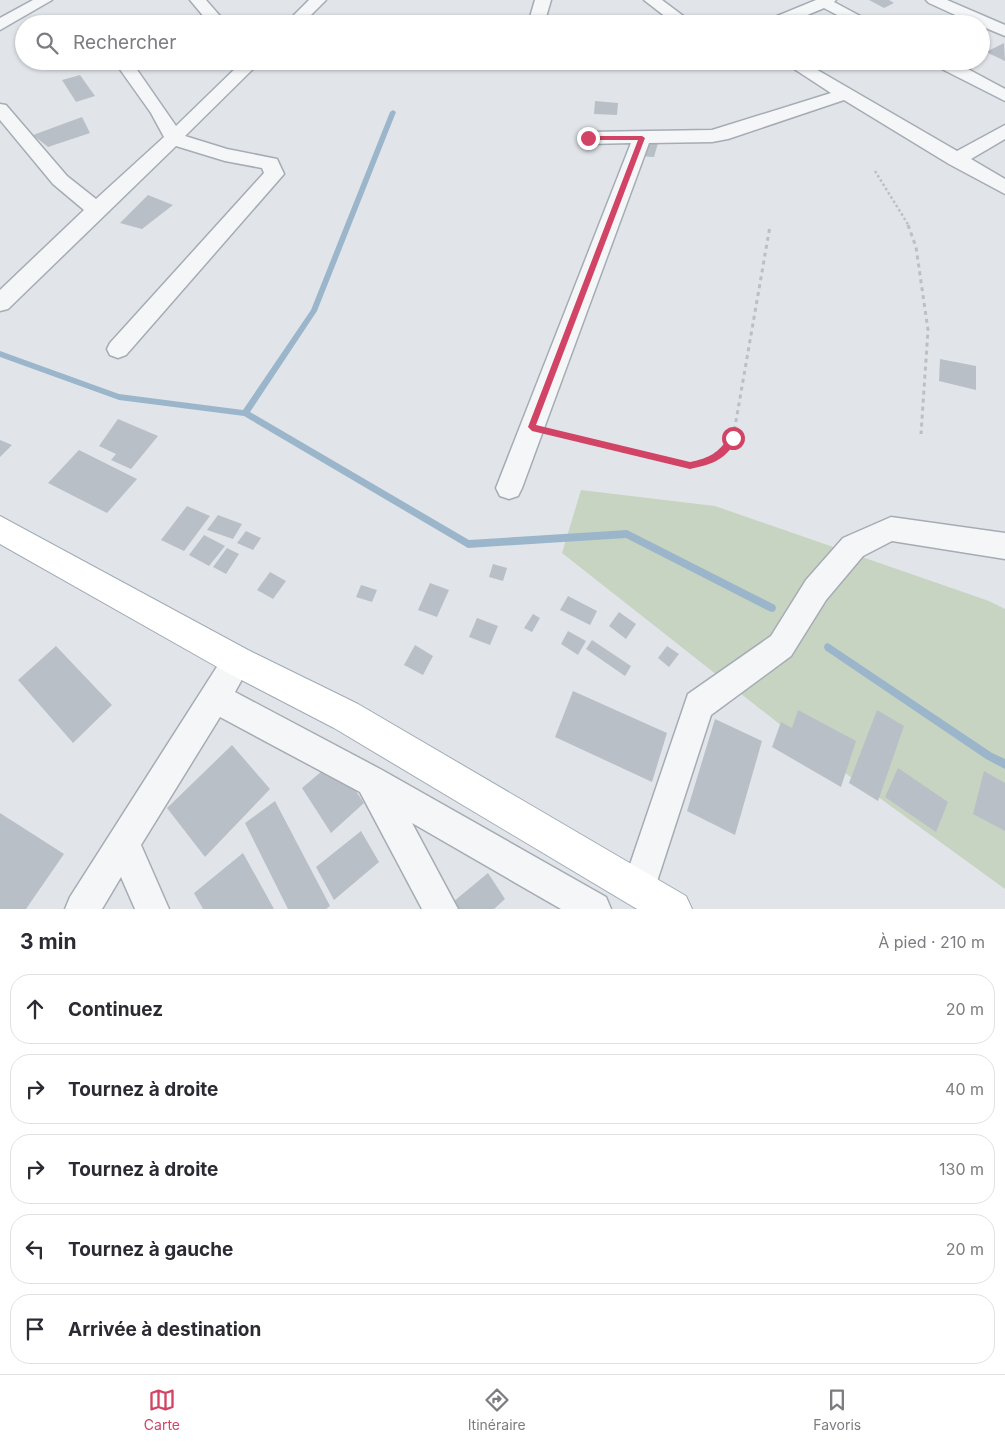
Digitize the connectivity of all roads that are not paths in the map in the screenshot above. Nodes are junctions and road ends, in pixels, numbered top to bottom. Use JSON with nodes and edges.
{"nodes":[{"id":1,"x":44,"y":0,"type":"edge"},
{"id":2,"x":198,"y":0,"type":"edge"},
{"id":3,"x":318,"y":0,"type":"edge"},
{"id":4,"x":544,"y":0,"type":"edge"},
{"id":5,"x":652,"y":0,"type":"edge"},
{"id":6,"x":934,"y":0,"type":"edge"},
{"id":7,"x":827,"y":1,"type":"edge"},
{"id":8,"x":788,"y":4,"type":"dead end"},
{"id":9,"x":804,"y":12,"type":"junction"},
{"id":10,"x":16,"y":15,"type":"edge"},
{"id":11,"x":211,"y":15,"type":"edge"},
{"id":12,"x":302,"y":15,"type":"edge"},
{"id":13,"x":539,"y":15,"type":"edge"},
{"id":14,"x":673,"y":15,"type":"edge"},
{"id":15,"x":796,"y":15,"type":"edge"},
{"id":16,"x":851,"y":15,"type":"edge"},
{"id":17,"x":968,"y":15,"type":"edge"},
{"id":18,"x":15,"y":16,"type":"edge"},
{"id":19,"x":0,"y":24,"type":"edge"},
{"id":20,"x":990,"y":24,"type":"edge"},
{"id":21,"x":1005,"y":31,"type":"edge"},
{"id":22,"x":128,"y":70,"type":"edge"},
{"id":23,"x":244,"y":70,"type":"edge"},
{"id":24,"x":805,"y":70,"type":"edge"},
{"id":25,"x":957,"y":70,"type":"edge"},
{"id":26,"x":845,"y":94,"type":"junction"},
{"id":27,"x":1005,"y":96,"type":"edge"},
{"id":28,"x":0,"y":109,"type":"edge"},
{"id":29,"x":1005,"y":131,"type":"edge"},
{"id":30,"x":588,"y":138,"type":"dead end"},
{"id":31,"x":642,"y":138,"type":"junction"},
{"id":32,"x":174,"y":139,"type":"junction"},
{"id":33,"x":956,"y":160,"type":"junction"},
{"id":34,"x":1005,"y":188,"type":"edge"},
{"id":35,"x":96,"y":209,"type":"junction"},
{"id":36,"x":0,"y":304,"type":"edge"},
{"id":37,"x":118,"y":349,"type":"dead end"},
{"id":38,"x":509,"y":488,"type":"dead end"},
{"id":39,"x":0,"y":529,"type":"edge"},
{"id":40,"x":1005,"y":546,"type":"edge"},
{"id":41,"x":237,"y":660,"type":"junction"},
{"id":42,"x":214,"y":697,"type":"junction"},
{"id":43,"x":371,"y":781,"type":"junction"},
{"id":44,"x":124,"y":844,"type":"junction"},
{"id":45,"x":639,"y":888,"type":"junction"},
{"id":46,"x":82,"y":909,"type":"edge"},
{"id":47,"x":152,"y":909,"type":"edge"},
{"id":48,"x":441,"y":909,"type":"edge"},
{"id":49,"x":594,"y":909,"type":"edge"},
{"id":50,"x":673,"y":909,"type":"edge"}],
"edges":[{"from":1,"to":10,"type":"street"},
{"from":2,"to":11,"type":"street"},
{"from":3,"to":12,"type":"street"},
{"from":4,"to":13,"type":"street"},
{"from":5,"to":14,"type":"street"},
{"from":6,"to":17,"type":"street"},
{"from":7,"to":9,"type":"street"},
{"from":7,"to":16,"type":"street"},
{"from":8,"to":9,"type":"street"},
{"from":9,"to":15,"type":"street"},
{"from":18,"to":19,"type":"street"},
{"from":20,"to":21,"type":"street"},
{"from":22,"to":32,"type":"street"},
{"from":23,"to":32,"type":"street"},
{"from":24,"to":26,"type":"street"},
{"from":25,"to":27,"type":"street"},
{"from":26,"to":31,"type":"street"},
{"from":26,"to":33,"type":"street"},
{"from":28,"to":35,"type":"street"},
{"from":29,"to":33,"type":"street"},
{"from":30,"to":31,"type":"street"},
{"from":31,"to":38,"type":"street"},
{"from":32,"to":35,"type":"street"},
{"from":32,"to":37,"type":"street"},
{"from":33,"to":34,"type":"street"},
{"from":35,"to":36,"type":"street"},
{"from":39,"to":41,"type":"main road"},
{"from":40,"to":45,"type":"street"},
{"from":41,"to":42,"type":"street"},
{"from":41,"to":45,"type":"main road"},
{"from":42,"to":43,"type":"street"},
{"from":42,"to":44,"type":"street"},
{"from":43,"to":48,"type":"street"},
{"from":43,"to":49,"type":"street"},
{"from":44,"to":46,"type":"street"},
{"from":44,"to":47,"type":"street"},
{"from":45,"to":50,"type":"main road"}]}
